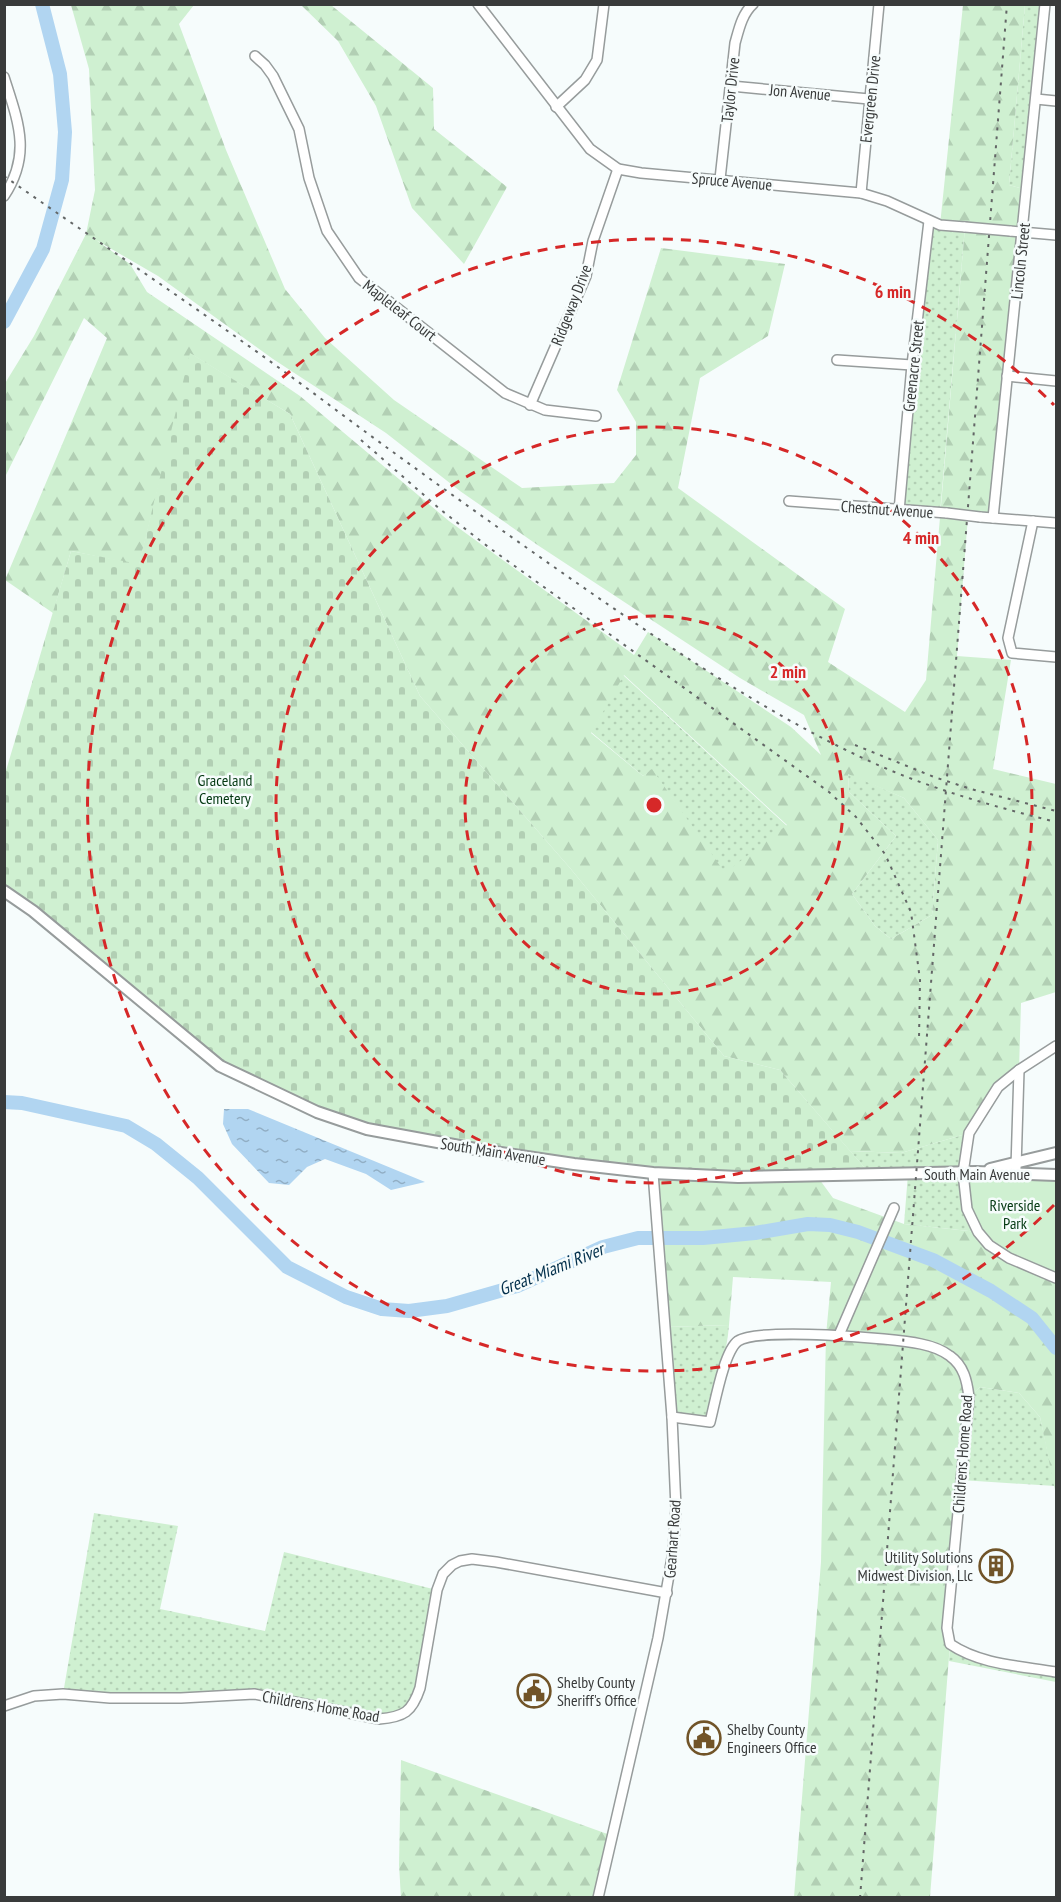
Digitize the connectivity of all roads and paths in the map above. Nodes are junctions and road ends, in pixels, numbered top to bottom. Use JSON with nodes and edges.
{"nodes":[{"id":1,"x":478,"y":4,"type":"edge"},
{"id":2,"x":604,"y":4,"type":"edge"},
{"id":3,"x":879,"y":4,"type":"edge"},
{"id":4,"x":1045,"y":4,"type":"edge"},
{"id":5,"x":749,"y":6,"type":"edge"},
{"id":6,"x":255,"y":56,"type":"dead end"},
{"id":7,"x":4,"y":77,"type":"edge"},
{"id":8,"x":731,"y":86,"type":"junction"},
{"id":9,"x":869,"y":99,"type":"junction"},
{"id":10,"x":1036,"y":99,"type":"junction"},
{"id":11,"x":1056,"y":101,"type":"edge"},
{"id":12,"x":556,"y":107,"type":"junction"},
{"id":13,"x":618,"y":169,"type":"junction"},
{"id":14,"x":720,"y":179,"type":"junction"},
{"id":15,"x":861,"y":193,"type":"junction"},
{"id":16,"x":4,"y":196,"type":"edge"},
{"id":17,"x":929,"y":221,"type":"junction"},
{"id":18,"x":1023,"y":232,"type":"junction"},
{"id":19,"x":1056,"y":235,"type":"edge"},
{"id":20,"x":837,"y":360,"type":"dead end"},
{"id":21,"x":912,"y":365,"type":"junction"},
{"id":22,"x":1007,"y":376,"type":"junction"},
{"id":23,"x":1056,"y":381,"type":"edge"},
{"id":24,"x":530,"y":405,"type":"junction"},
{"id":25,"x":596,"y":416,"type":"dead end"},
{"id":26,"x":789,"y":501,"type":"dead end"},
{"id":27,"x":899,"y":511,"type":"junction"},
{"id":28,"x":993,"y":518,"type":"junction"},
{"id":29,"x":1033,"y":521,"type":"junction"},
{"id":30,"x":1056,"y":523,"type":"edge"},
{"id":31,"x":1056,"y":657,"type":"edge"},
{"id":32,"x":4,"y":891,"type":"edge"},
{"id":33,"x":1056,"y":1046,"type":"edge"},
{"id":34,"x":1019,"y":1070,"type":"junction"},
{"id":35,"x":1056,"y":1153,"type":"edge"},
{"id":36,"x":1016,"y":1162,"type":"junction"},
{"id":37,"x":976,"y":1172,"type":"junction"},
{"id":38,"x":653,"y":1173,"type":"junction"},
{"id":39,"x":963,"y":1173,"type":"junction"},
{"id":40,"x":1016,"y":1174,"type":"junction"},
{"id":41,"x":1056,"y":1175,"type":"edge"},
{"id":42,"x":894,"y":1208,"type":"dead end"},
{"id":43,"x":1056,"y":1278,"type":"edge"},
{"id":44,"x":840,"y":1335,"type":"junction"},
{"id":45,"x":672,"y":1417,"type":"junction"},
{"id":46,"x":667,"y":1593,"type":"junction"},
{"id":47,"x":1056,"y":1672,"type":"edge"},
{"id":48,"x":4,"y":1706,"type":"edge"},
{"id":49,"x":598,"y":1898,"type":"edge"}],
"edges":[{"from":1,"to":12,"type":"street","name":"Spruce Avenue"},
{"from":2,"to":12,"type":"street"},
{"from":3,"to":9,"type":"street","name":"Evergreen Drive"},
{"from":4,"to":10,"type":"street","name":"Lincoln Street"},
{"from":5,"to":8,"type":"street","name":"Taylor Drive"},
{"from":6,"to":24,"type":"street","name":"Mapleleaf Court"},
{"from":7,"to":16,"type":"street"},
{"from":8,"to":9,"type":"street","name":"Jon Avenue"},
{"from":8,"to":14,"type":"street","name":"Taylor Drive"},
{"from":9,"to":15,"type":"street","name":"Evergreen Drive"},
{"from":10,"to":11,"type":"street"},
{"from":10,"to":18,"type":"street","name":"Lincoln Street"},
{"from":12,"to":13,"type":"street","name":"Spruce Avenue"},
{"from":13,"to":14,"type":"street","name":"Spruce Avenue"},
{"from":13,"to":24,"type":"street","name":"Ridgeway Drive"},
{"from":14,"to":15,"type":"street","name":"Spruce Avenue"},
{"from":15,"to":17,"type":"street","name":"Spruce Avenue"},
{"from":17,"to":18,"type":"street","name":"Spruce Avenue","bridge":true},
{"from":17,"to":21,"type":"street","name":"Greenacre Street"},
{"from":18,"to":19,"type":"street","name":"Spruce Avenue"},
{"from":18,"to":22,"type":"street","name":"Lincoln Street"},
{"from":20,"to":21,"type":"street"},
{"from":21,"to":27,"type":"street","name":"Greenacre Street"},
{"from":22,"to":23,"type":"street"},
{"from":22,"to":28,"type":"street","name":"Lincoln Street"},
{"from":24,"to":25,"type":"street","name":"Mapleleaf Court"},
{"from":26,"to":27,"type":"street","name":"Chestnut Avenue"},
{"from":27,"to":28,"type":"street","name":"Chestnut Avenue","bridge":true},
{"from":28,"to":29,"type":"street","name":"Chestnut Avenue"},
{"from":29,"to":30,"type":"street","name":"Chestnut Avenue"},
{"from":29,"to":31,"type":"street"},
{"from":32,"to":38,"type":"main road","name":"South Main Avenue"},
{"from":33,"to":34,"type":"street"},
{"from":34,"to":36,"type":"street"},
{"from":34,"to":39,"type":"street"},
{"from":35,"to":36,"type":"main road"},
{"from":36,"to":37,"type":"main road"},
{"from":36,"to":40,"type":"street"},
{"from":37,"to":39,"type":"main road","name":"South Main Avenue"},
{"from":37,"to":40,"type":"main road","name":"South Main Avenue"},
{"from":38,"to":39,"type":"main road","name":"South Main Avenue"},
{"from":38,"to":45,"type":"street","name":"Gearhart Road"},
{"from":39,"to":43,"type":"street"},
{"from":40,"to":41,"type":"main road","name":"South Main Avenue"},
{"from":42,"to":44,"type":"street"},
{"from":44,"to":45,"type":"street","name":"Childrens Home Road"},
{"from":44,"to":47,"type":"street","name":"Childrens Home Road"},
{"from":45,"to":46,"type":"street","name":"Gearhart Road"},
{"from":46,"to":48,"type":"street","name":"Childrens Home Road"},
{"from":46,"to":49,"type":"street","name":"Gearhart Road"}]}
